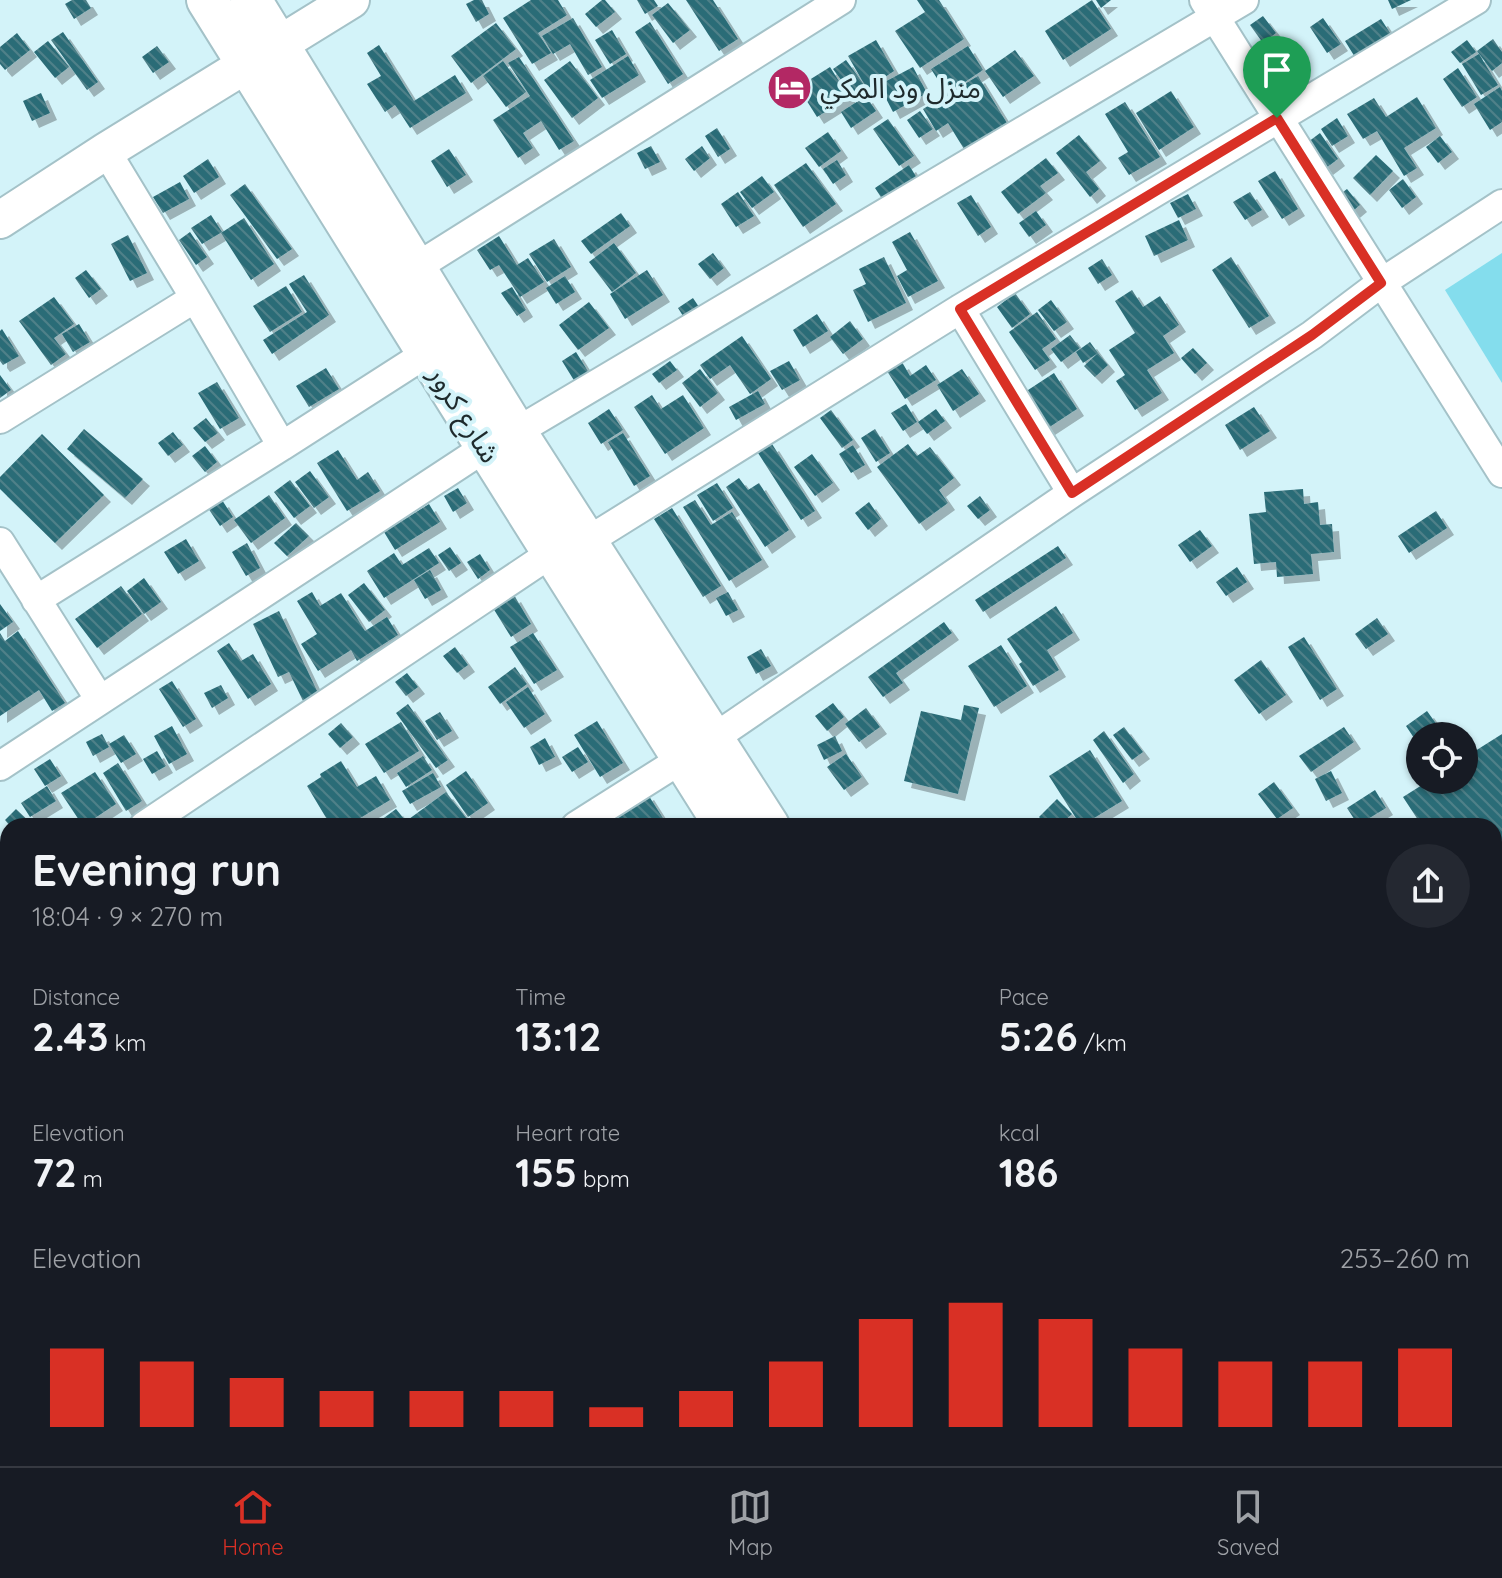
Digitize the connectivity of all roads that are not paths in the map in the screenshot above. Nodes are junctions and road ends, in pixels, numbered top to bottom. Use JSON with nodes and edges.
{"nodes":[{"id":1,"x":207,"y":0,"type":"edge"},
{"id":2,"x":251,"y":0,"type":"edge"},
{"id":3,"x":351,"y":0,"type":"edge"},
{"id":4,"x":841,"y":0,"type":"edge"},
{"id":5,"x":1244,"y":0,"type":"edge"},
{"id":6,"x":1476,"y":0,"type":"edge"},
{"id":7,"x":1210,"y":9,"type":"edge"},
{"id":8,"x":263,"y":54,"type":"junction"},
{"id":9,"x":1277,"y":118,"type":"junction"},
{"id":10,"x":106,"y":151,"type":"junction"},
{"id":11,"x":1502,"y":204,"type":"edge"},
{"id":12,"x":0,"y":220,"type":"edge"},
{"id":13,"x":415,"y":268,"type":"junction"},
{"id":14,"x":1381,"y":283,"type":"junction"},
{"id":15,"x":195,"y":298,"type":"junction"},
{"id":16,"x":960,"y":309,"type":"junction"},
{"id":17,"x":427,"y":353,"type":"junction"},
{"id":18,"x":0,"y":419,"type":"edge"},
{"id":19,"x":501,"y":440,"type":"junction"},
{"id":20,"x":282,"y":446,"type":"junction"},
{"id":21,"x":1502,"y":473,"type":"edge"},
{"id":22,"x":1072,"y":493,"type":"junction"},
{"id":23,"x":0,"y":542,"type":"edge"},
{"id":24,"x":570,"y":547,"type":"junction"},
{"id":25,"x":36,"y":600,"type":"junction"},
{"id":26,"x":100,"y":700,"type":"junction"},
{"id":27,"x":698,"y":748,"type":"junction"},
{"id":28,"x":0,"y":766,"type":"edge"},
{"id":29,"x":156,"y":818,"type":"edge"},
{"id":30,"x":589,"y":818,"type":"edge"},
{"id":31,"x":722,"y":818,"type":"edge"},
{"id":32,"x":762,"y":818,"type":"edge"}],
"edges":[{"from":1,"to":8,"type":"main road","name":"شارع كرور"},
{"from":2,"to":8,"type":"main road","name":"شارع كرور"},
{"from":3,"to":8,"type":"street"},
{"from":4,"to":13,"type":"street"},
{"from":5,"to":7,"type":"street"},
{"from":6,"to":9,"type":"street"},
{"from":7,"to":9,"type":"street"},
{"from":7,"to":19,"type":"street"},
{"from":8,"to":10,"type":"street"},
{"from":8,"to":13,"type":"main road","name":"شارع كرور"},
{"from":8,"to":17,"type":"main road","name":"شارع كرور"},
{"from":9,"to":14,"type":"street"},
{"from":9,"to":16,"type":"street"},
{"from":10,"to":12,"type":"street"},
{"from":10,"to":15,"type":"street"},
{"from":11,"to":14,"type":"street"},
{"from":13,"to":19,"type":"main road","name":"شارع كرور"},
{"from":14,"to":21,"type":"street"},
{"from":14,"to":22,"type":"street"},
{"from":15,"to":18,"type":"street"},
{"from":15,"to":20,"type":"street"},
{"from":16,"to":22,"type":"street"},
{"from":16,"to":24,"type":"street"},
{"from":17,"to":19,"type":"main road","name":"شارع كرور"},
{"from":17,"to":20,"type":"street"},
{"from":19,"to":24,"type":"main road","name":"شارع كرور"},
{"from":19,"to":26,"type":"street"},
{"from":20,"to":25,"type":"street"},
{"from":22,"to":27,"type":"street"},
{"from":23,"to":25,"type":"street"},
{"from":24,"to":27,"type":"main road","name":"شارع كرور"},
{"from":24,"to":29,"type":"street"},
{"from":25,"to":26,"type":"street"},
{"from":26,"to":28,"type":"street"},
{"from":27,"to":30,"type":"street"},
{"from":27,"to":31,"type":"main road","name":"شارع كرور"},
{"from":27,"to":32,"type":"main road","name":"شارع كرور"}]}
